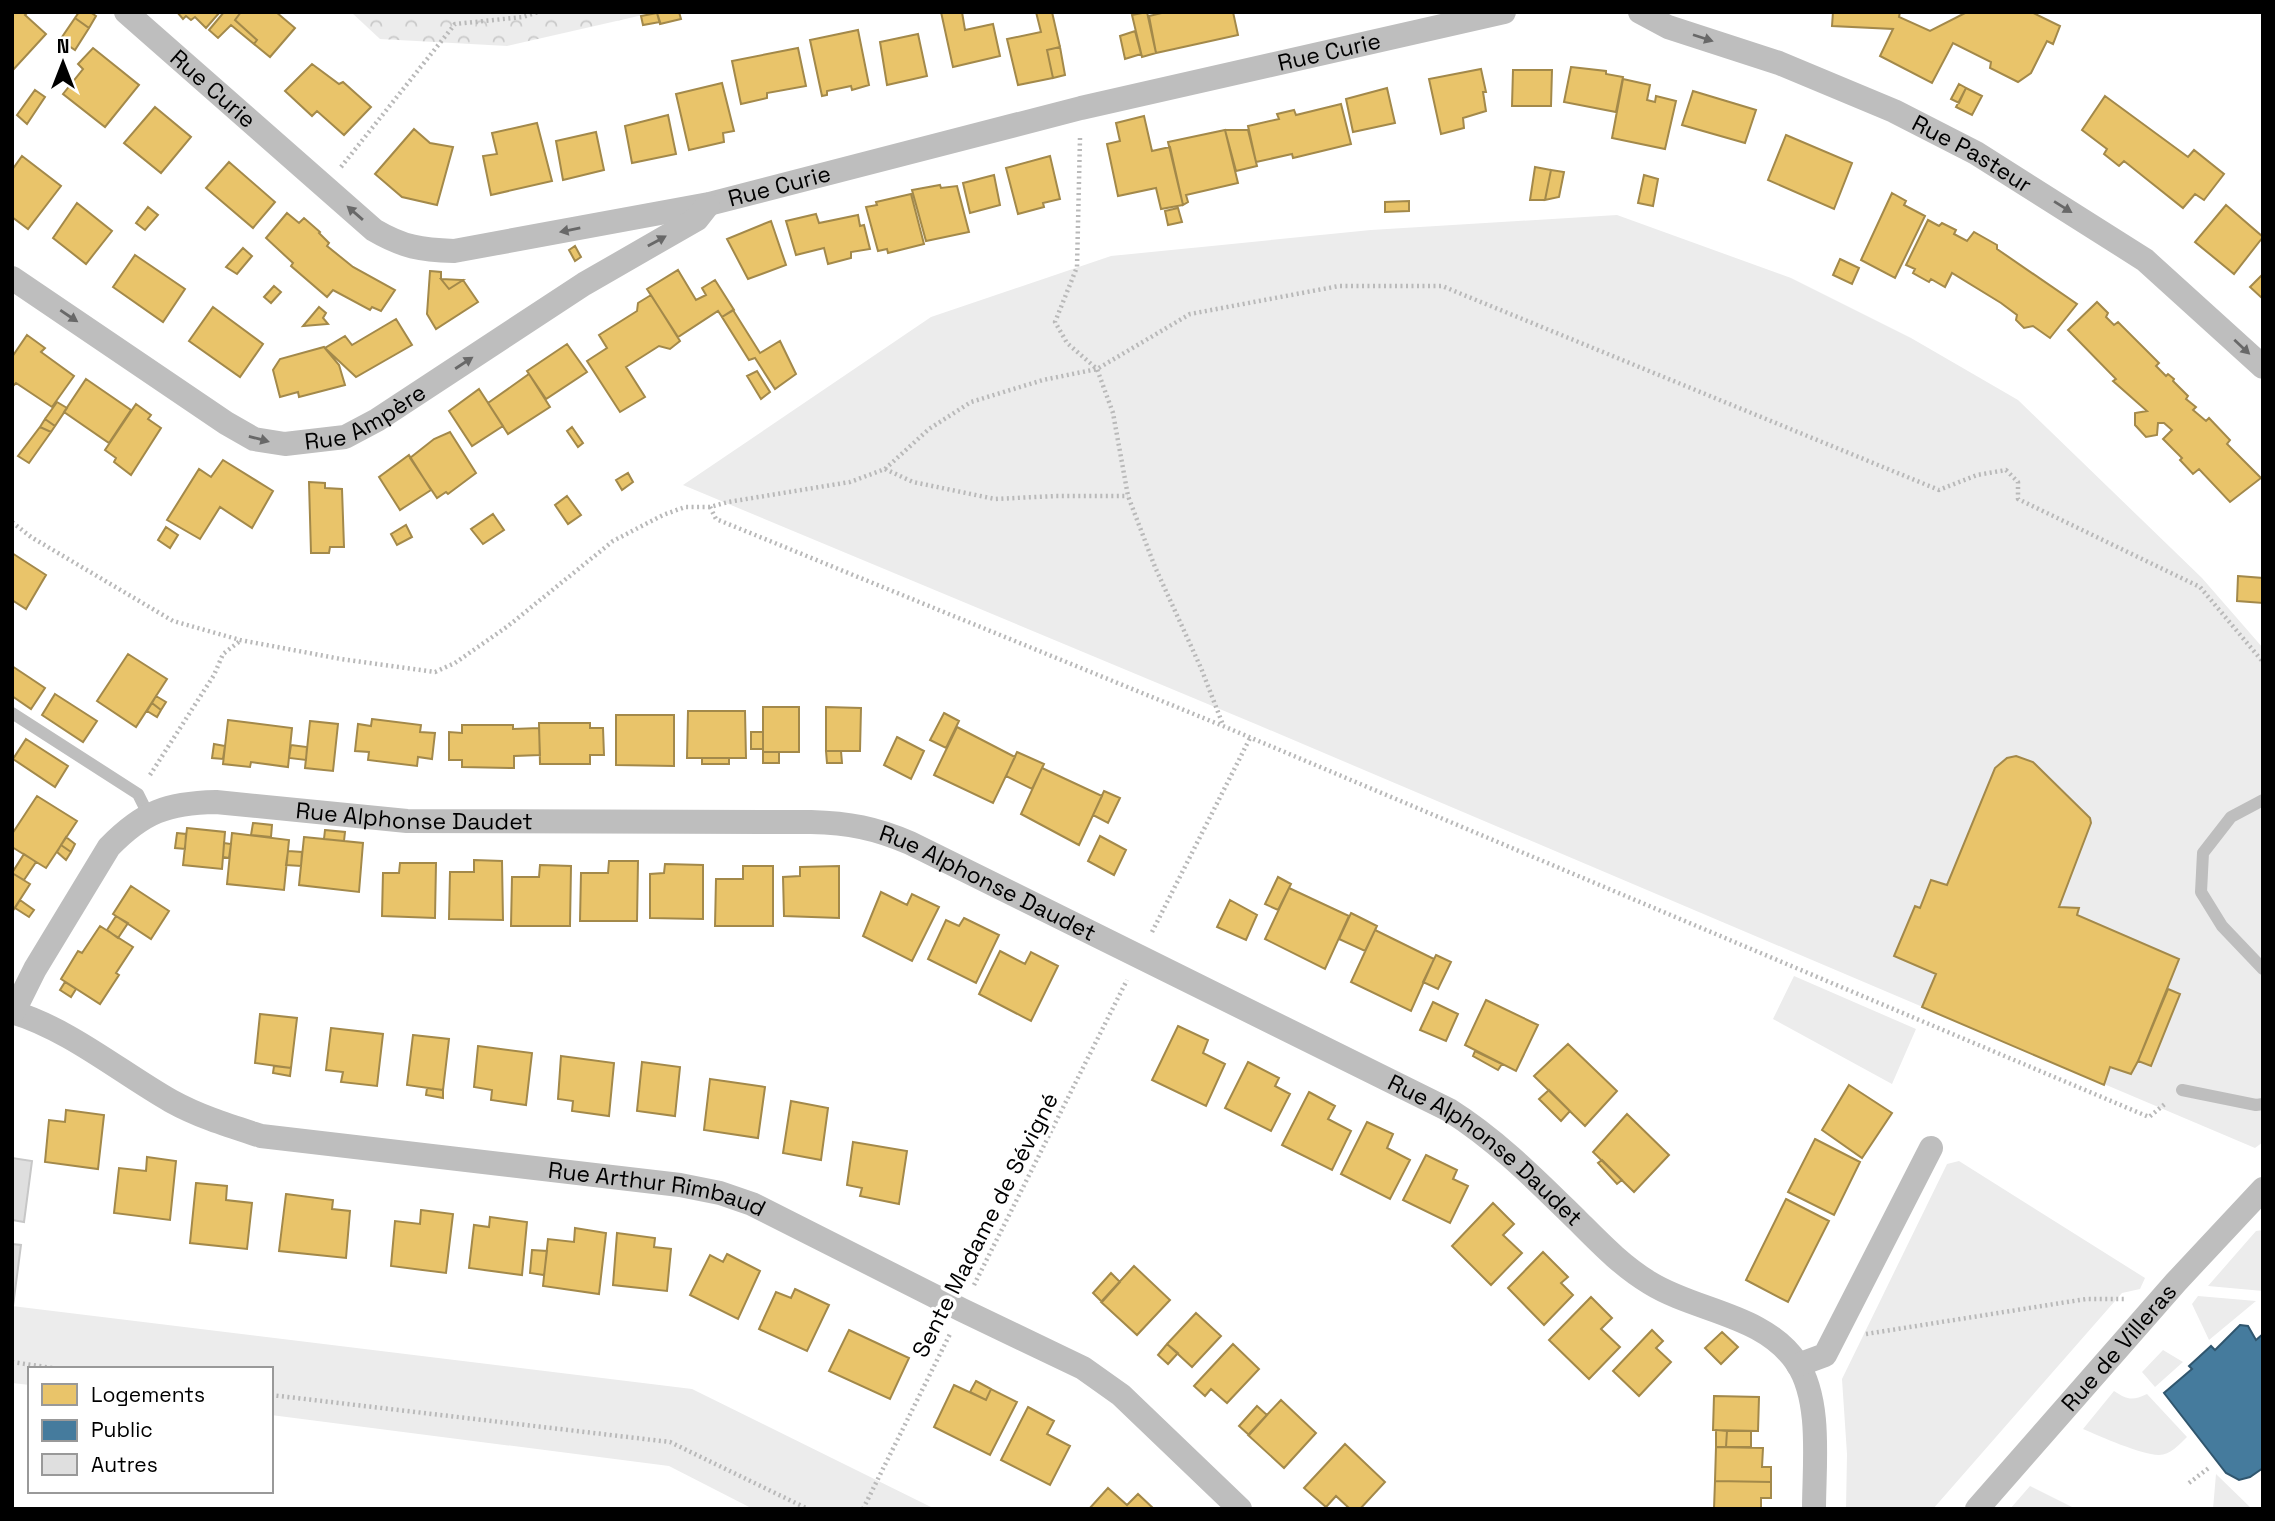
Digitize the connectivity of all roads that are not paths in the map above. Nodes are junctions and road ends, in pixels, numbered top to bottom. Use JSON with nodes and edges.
{"nodes":[{"id":1,"x":126,"y":12,"type":"edge"},
{"id":2,"x":1504,"y":12,"type":"edge"},
{"id":3,"x":1640,"y":12,"type":"edge"},
{"id":4,"x":709,"y":204,"type":"junction"},
{"id":5,"x":12,"y":278,"type":"edge"},
{"id":6,"x":2263,"y":367,"type":"edge"},
{"id":7,"x":12,"y":713,"type":"edge"},
{"id":8,"x":2263,"y":800,"type":"edge"},
{"id":9,"x":159,"y":810,"type":"junction"},
{"id":10,"x":2263,"y":968,"type":"edge"},
{"id":11,"x":13,"y":1013,"type":"edge"},
{"id":12,"x":2182,"y":1090,"type":"road end"},
{"id":13,"x":2263,"y":1104,"type":"edge"},
{"id":14,"x":1931,"y":1148,"type":"dead end"},
{"id":15,"x":2263,"y":1189,"type":"edge"},
{"id":16,"x":1798,"y":1365,"type":"junction"},
{"id":17,"x":1241,"y":1509,"type":"edge"},
{"id":18,"x":1814,"y":1509,"type":"edge"},
{"id":19,"x":1977,"y":1509,"type":"edge"}],
"edges":[{"from":4,"to":1,"type":"street","name":"Rue Curie","one_way":true},
{"from":2,"to":4,"type":"street","name":"Rue Curie"},
{"from":3,"to":6,"type":"street","name":"Rue Pasteur","one_way":true},
{"from":5,"to":4,"type":"street","name":"Rue Ampère","one_way":true},
{"from":7,"to":9,"type":"lane"},
{"from":8,"to":10,"type":"lane"},
{"from":9,"to":11,"type":"street","name":"Rue Alphonse Daudet"},
{"from":9,"to":16,"type":"street","name":"Rue Alphonse Daudet"},
{"from":11,"to":17,"type":"street","name":"Rue Arthur Rimbaud"},
{"from":12,"to":13,"type":"lane"},
{"from":14,"to":16,"type":"street"},
{"from":15,"to":19,"type":"street","name":"Rue de Villeras"},
{"from":16,"to":18,"type":"street","name":"Rue Alphonse Daudet"}]}
